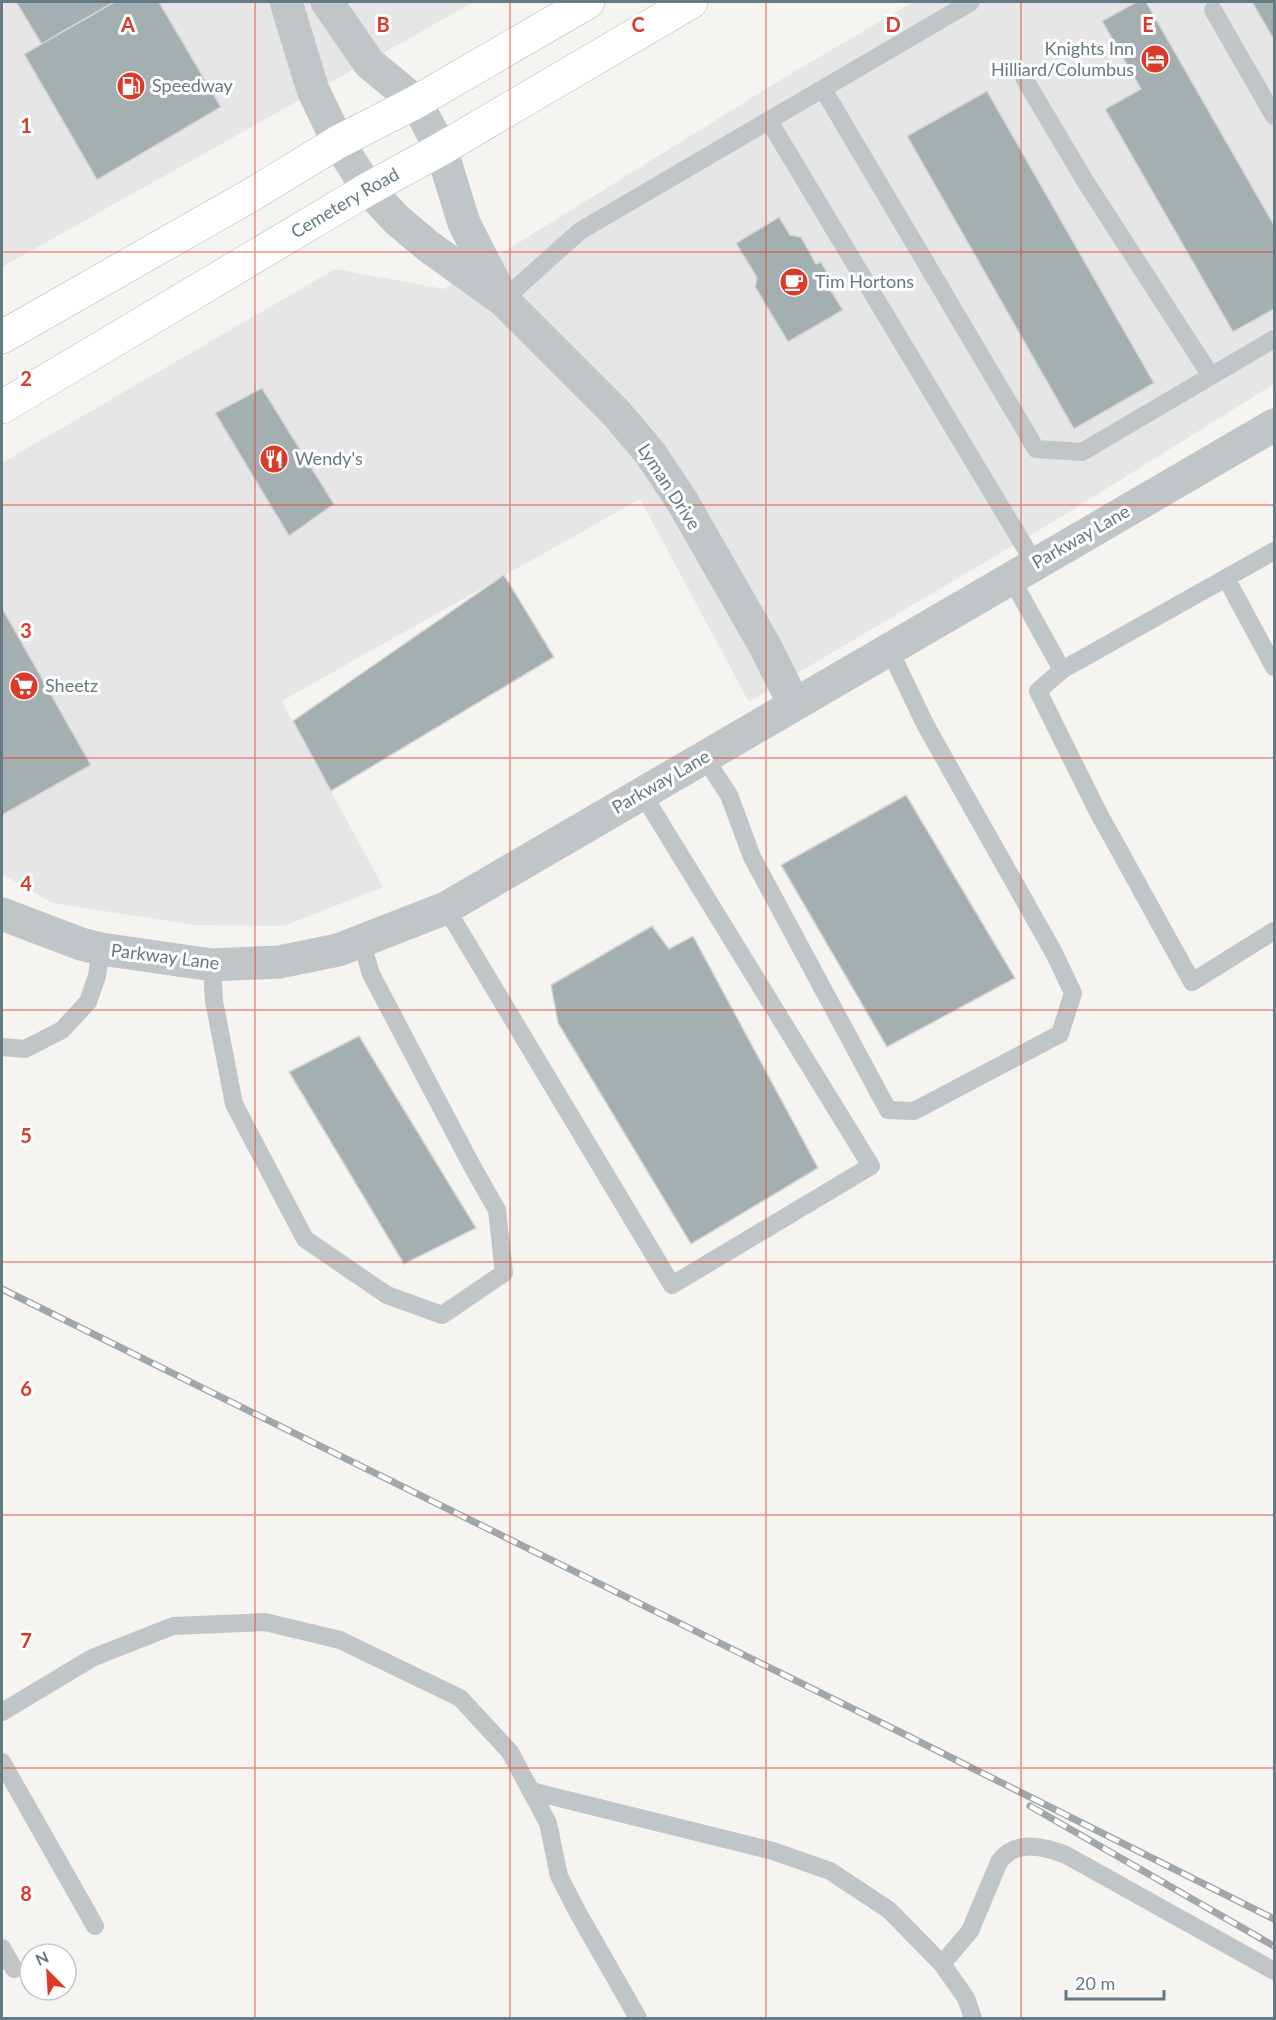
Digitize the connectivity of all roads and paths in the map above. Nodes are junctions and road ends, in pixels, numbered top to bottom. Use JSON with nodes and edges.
{"nodes":[{"id":1,"x":286,"y":2,"type":"edge"},
{"id":2,"x":327,"y":2,"type":"edge"},
{"id":3,"x":588,"y":2,"type":"edge"},
{"id":4,"x":691,"y":2,"type":"edge"},
{"id":5,"x":971,"y":2,"type":"edge"},
{"id":6,"x":1213,"y":10,"type":"dead end"},
{"id":7,"x":1024,"y":78,"type":"dead end"},
{"id":8,"x":823,"y":89,"type":"junction"},
{"id":9,"x":416,"y":102,"type":"junction"},
{"id":10,"x":1275,"y":116,"type":"edge"},
{"id":11,"x":769,"y":121,"type":"junction"},
{"id":12,"x":338,"y":142,"type":"junction"},
{"id":13,"x":441,"y":149,"type":"junction"},
{"id":14,"x":368,"y":189,"type":"junction"},
{"id":15,"x":503,"y":300,"type":"junction"},
{"id":16,"x":2,"y":337,"type":"edge"},
{"id":17,"x":1275,"y":339,"type":"edge"},
{"id":18,"x":1211,"y":376,"type":"junction"},
{"id":19,"x":2,"y":408,"type":"edge"},
{"id":20,"x":1275,"y":424,"type":"edge"},
{"id":21,"x":1275,"y":551,"type":"edge"},
{"id":22,"x":1023,"y":571,"type":"junction"},
{"id":23,"x":1226,"y":578,"type":"junction"},
{"id":24,"x":889,"y":649,"type":"junction"},
{"id":25,"x":1275,"y":667,"type":"edge"},
{"id":26,"x":1062,"y":670,"type":"junction"},
{"id":27,"x":794,"y":704,"type":"junction"},
{"id":28,"x":704,"y":757,"type":"junction"},
{"id":29,"x":642,"y":793,"type":"junction"},
{"id":30,"x":446,"y":908,"type":"junction"},
{"id":31,"x":2,"y":914,"type":"edge"},
{"id":32,"x":1275,"y":931,"type":"edge"},
{"id":33,"x":361,"y":940,"type":"junction"},
{"id":34,"x":101,"y":949,"type":"junction"},
{"id":35,"x":212,"y":965,"type":"junction"},
{"id":36,"x":2,"y":1047,"type":"edge"},
{"id":37,"x":2,"y":1712,"type":"edge"},
{"id":38,"x":2,"y":1762,"type":"edge"},
{"id":39,"x":531,"y":1791,"type":"junction"},
{"id":40,"x":95,"y":1926,"type":"dead end"},
{"id":41,"x":2,"y":1948,"type":"edge"},
{"id":42,"x":942,"y":1964,"type":"junction"},
{"id":43,"x":14,"y":1969,"type":"dead end"},
{"id":44,"x":1275,"y":1971,"type":"edge"},
{"id":45,"x":638,"y":2019,"type":"edge"},
{"id":46,"x":973,"y":2019,"type":"edge"}],
"edges":[{"from":1,"to":12,"type":"street","name":"Lyman Drive"},
{"from":2,"to":9,"type":"street","name":"Lyman Drive"},
{"from":3,"to":9,"type":"main road"},
{"from":4,"to":13,"type":"main road","name":"Cemetery Road"},
{"from":5,"to":8,"type":"lane"},
{"from":6,"to":10,"type":"lane"},
{"from":7,"to":18,"type":"lane"},
{"from":8,"to":11,"type":"lane"},
{"from":8,"to":18,"type":"lane"},
{"from":9,"to":12,"type":"main road"},
{"from":9,"to":13,"type":"street","name":"Lyman Drive"},
{"from":11,"to":15,"type":"lane"},
{"from":11,"to":22,"type":"lane"},
{"from":12,"to":14,"type":"street","name":"Lyman Drive"},
{"from":12,"to":16,"type":"main road"},
{"from":13,"to":14,"type":"main road","name":"Cemetery Road"},
{"from":13,"to":15,"type":"street","name":"Lyman Drive"},
{"from":14,"to":15,"type":"street","name":"Lyman Drive"},
{"from":14,"to":19,"type":"main road","name":"Cemetery Road"},
{"from":15,"to":27,"type":"street","name":"Lyman Drive"},
{"from":17,"to":18,"type":"lane"},
{"from":20,"to":22,"type":"street","name":"Parkway Lane"},
{"from":21,"to":23,"type":"lane"},
{"from":22,"to":24,"type":"street","name":"Parkway Lane"},
{"from":22,"to":26,"type":"lane"},
{"from":23,"to":25,"type":"lane"},
{"from":23,"to":26,"type":"lane"},
{"from":24,"to":27,"type":"street","name":"Parkway Lane"},
{"from":24,"to":28,"type":"lane"},
{"from":26,"to":32,"type":"lane"},
{"from":27,"to":28,"type":"street","name":"Parkway Lane"},
{"from":28,"to":29,"type":"street","name":"Parkway Lane"},
{"from":29,"to":30,"type":"street","name":"Parkway Lane"},
{"from":29,"to":30,"type":"lane"},
{"from":30,"to":33,"type":"street","name":"Parkway Lane"},
{"from":31,"to":34,"type":"street","name":"Parkway Lane"},
{"from":33,"to":35,"type":"street","name":"Parkway Lane"},
{"from":33,"to":35,"type":"lane"},
{"from":34,"to":35,"type":"street","name":"Parkway Lane"},
{"from":34,"to":36,"type":"lane"},
{"from":37,"to":39,"type":"lane"},
{"from":38,"to":40,"type":"lane"},
{"from":39,"to":42,"type":"lane"},
{"from":39,"to":45,"type":"lane"},
{"from":41,"to":43,"type":"lane"},
{"from":42,"to":44,"type":"lane"},
{"from":42,"to":46,"type":"lane"}]}
